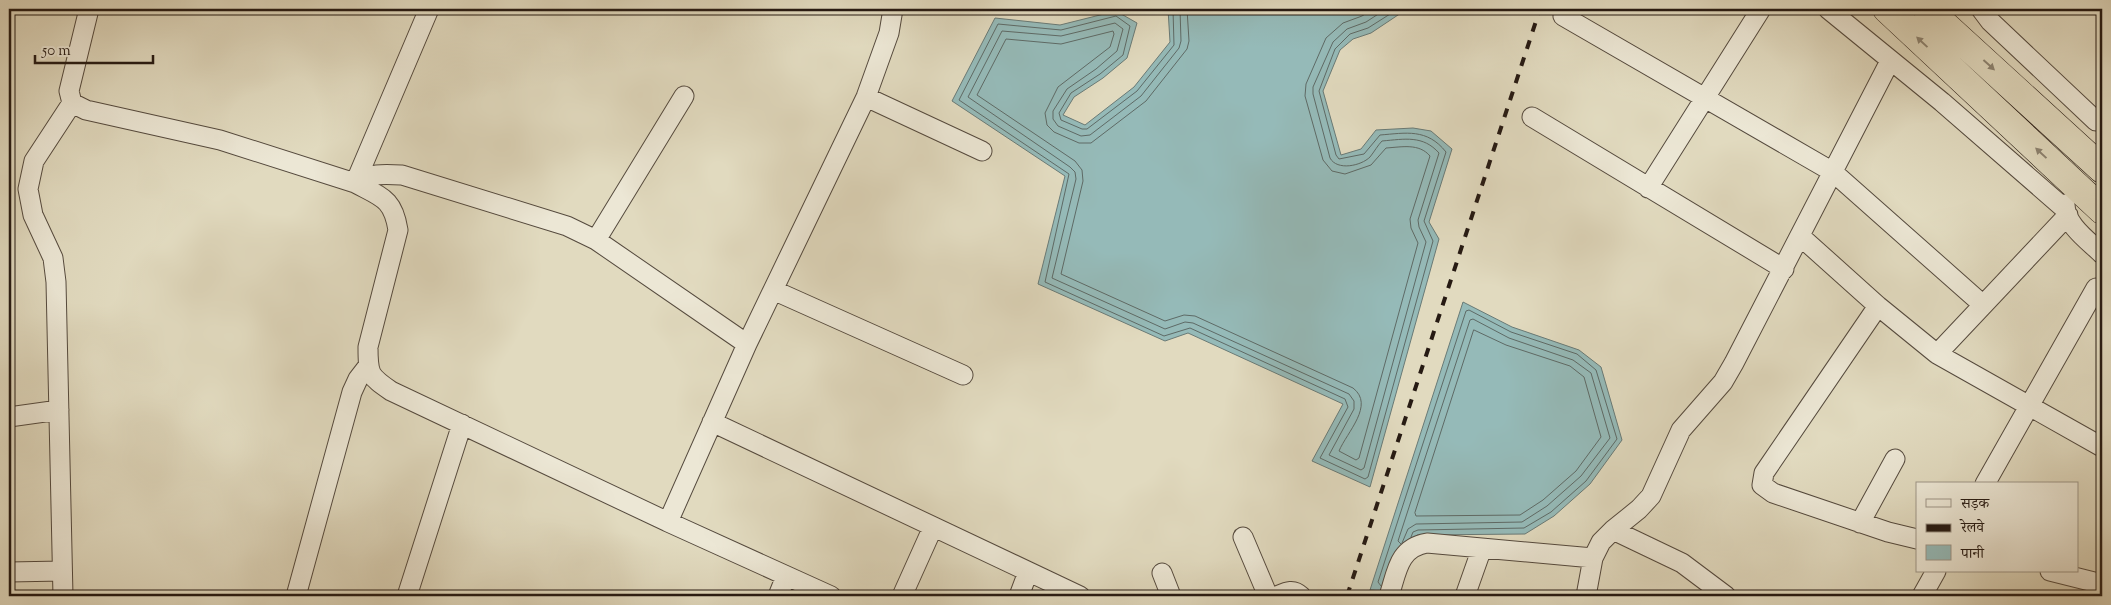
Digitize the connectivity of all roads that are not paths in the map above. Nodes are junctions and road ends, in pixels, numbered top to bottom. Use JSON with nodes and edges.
{"nodes":[{"id":1,"x":89,"y":9,"type":"edge"},
{"id":2,"x":429,"y":9,"type":"edge"},
{"id":3,"x":892,"y":9,"type":"edge"},
{"id":4,"x":1761,"y":9,"type":"edge"},
{"id":5,"x":1828,"y":9,"type":"edge"},
{"id":6,"x":1887,"y":9,"type":"edge"},
{"id":7,"x":1927,"y":9,"type":"edge"},
{"id":8,"x":1981,"y":9,"type":"edge"},
{"id":9,"x":1563,"y":16,"type":"dead end"},
{"id":10,"x":1890,"y":61,"type":"junction"},
{"id":11,"x":684,"y":96,"type":"dead end"},
{"id":12,"x":866,"y":97,"type":"junction"},
{"id":13,"x":1705,"y":97,"type":"junction"},
{"id":14,"x":72,"y":103,"type":"junction"},
{"id":15,"x":1532,"y":117,"type":"dead end"},
{"id":16,"x":2099,"y":124,"type":"edge"},
{"id":17,"x":2073,"y":143,"type":"junction"},
{"id":18,"x":982,"y":151,"type":"dead end"},
{"id":19,"x":2102,"y":169,"type":"edge"},
{"id":20,"x":1833,"y":172,"type":"junction"},
{"id":21,"x":2068,"y":178,"type":"junction"},
{"id":22,"x":355,"y":183,"type":"junction"},
{"id":23,"x":1648,"y":188,"type":"junction"},
{"id":24,"x":2102,"y":210,"type":"edge"},
{"id":25,"x":2066,"y":212,"type":"junction"},
{"id":26,"x":1800,"y":236,"type":"junction"},
{"id":27,"x":596,"y":240,"type":"junction"},
{"id":28,"x":2102,"y":254,"type":"edge"},
{"id":29,"x":1784,"y":268,"type":"junction"},
{"id":30,"x":2096,"y":288,"type":"dead end"},
{"id":31,"x":772,"y":290,"type":"junction"},
{"id":32,"x":1982,"y":304,"type":"junction"},
{"id":33,"x":1878,"y":306,"type":"junction"},
{"id":34,"x":747,"y":344,"type":"junction"},
{"id":35,"x":1937,"y":354,"type":"junction"},
{"id":36,"x":368,"y":366,"type":"junction"},
{"id":37,"x":963,"y":375,"type":"dead end"},
{"id":38,"x":2029,"y":406,"type":"junction"},
{"id":39,"x":59,"y":410,"type":"junction"},
{"id":40,"x":9,"y":417,"type":"edge"},
{"id":41,"x":712,"y":422,"type":"junction"},
{"id":42,"x":462,"y":424,"type":"junction"},
{"id":43,"x":2102,"y":447,"type":"edge"},
{"id":44,"x":1895,"y":459,"type":"dead end"},
{"id":45,"x":1986,"y":482,"type":"edge"},
{"id":46,"x":668,"y":522,"type":"junction"},
{"id":47,"x":1860,"y":523,"type":"junction"},
{"id":48,"x":933,"y":527,"type":"junction"},
{"id":49,"x":1612,"y":530,"type":"junction"},
{"id":50,"x":1243,"y":537,"type":"dead end"},
{"id":51,"x":1916,"y":539,"type":"edge"},
{"id":52,"x":1482,"y":548,"type":"junction"},
{"id":53,"x":1593,"y":558,"type":"junction"},
{"id":54,"x":62,"y":571,"type":"junction"},
{"id":55,"x":9,"y":572,"type":"edge"},
{"id":56,"x":1028,"y":572,"type":"junction"},
{"id":57,"x":1935,"y":572,"type":"edge"},
{"id":58,"x":2054,"y":572,"type":"edge"},
{"id":59,"x":1162,"y":573,"type":"dead end"},
{"id":60,"x":786,"y":576,"type":"junction"},
{"id":61,"x":2102,"y":584,"type":"edge"},
{"id":62,"x":63,"y":596,"type":"edge"},
{"id":63,"x":296,"y":596,"type":"edge"},
{"id":64,"x":408,"y":596,"type":"edge"},
{"id":65,"x":778,"y":596,"type":"edge"},
{"id":66,"x":831,"y":596,"type":"edge"},
{"id":67,"x":902,"y":596,"type":"edge"},
{"id":68,"x":1018,"y":596,"type":"edge"},
{"id":69,"x":1080,"y":596,"type":"edge"},
{"id":70,"x":1171,"y":596,"type":"edge"},
{"id":71,"x":1268,"y":596,"type":"edge"},
{"id":72,"x":1277,"y":596,"type":"edge"},
{"id":73,"x":1300,"y":596,"type":"edge"},
{"id":74,"x":1389,"y":596,"type":"edge"},
{"id":75,"x":1465,"y":596,"type":"edge"},
{"id":76,"x":1586,"y":596,"type":"edge"},
{"id":77,"x":1726,"y":596,"type":"edge"},
{"id":78,"x":1922,"y":596,"type":"edge"}],
"edges":[{"from":1,"to":14,"type":"street"},
{"from":2,"to":22,"type":"street"},
{"from":3,"to":12,"type":"street"},
{"from":4,"to":13,"type":"street"},
{"from":5,"to":10,"type":"street"},
{"from":21,"to":6,"type":"highway","one_way":true},
{"from":7,"to":17,"type":"highway","one_way":true},
{"from":8,"to":16,"type":"street"},
{"from":9,"to":13,"type":"street"},
{"from":10,"to":20,"type":"street"},
{"from":10,"to":25,"type":"street"},
{"from":11,"to":27,"type":"street"},
{"from":12,"to":18,"type":"street"},
{"from":12,"to":31,"type":"street"},
{"from":13,"to":20,"type":"street"},
{"from":13,"to":23,"type":"street"},
{"from":14,"to":22,"type":"street"},
{"from":14,"to":39,"type":"street"},
{"from":15,"to":23,"type":"street"},
{"from":16,"to":17,"type":"street"},
{"from":17,"to":19,"type":"highway"},
{"from":20,"to":26,"type":"street"},
{"from":20,"to":32,"type":"street"},
{"from":21,"to":24,"type":"highway"},
{"from":21,"to":25,"type":"street"},
{"from":22,"to":27,"type":"street"},
{"from":22,"to":36,"type":"street"},
{"from":23,"to":29,"type":"street"},
{"from":25,"to":28,"type":"street"},
{"from":25,"to":32,"type":"street"},
{"from":26,"to":29,"type":"street"},
{"from":26,"to":33,"type":"street"},
{"from":27,"to":34,"type":"street"},
{"from":29,"to":49,"type":"street"},
{"from":30,"to":38,"type":"street"},
{"from":31,"to":34,"type":"street"},
{"from":31,"to":37,"type":"street"},
{"from":32,"to":35,"type":"street"},
{"from":33,"to":35,"type":"street"},
{"from":33,"to":47,"type":"street"},
{"from":34,"to":41,"type":"street"},
{"from":35,"to":38,"type":"street"},
{"from":36,"to":42,"type":"street"},
{"from":36,"to":63,"type":"street"},
{"from":38,"to":43,"type":"street"},
{"from":38,"to":45,"type":"street"},
{"from":39,"to":40,"type":"street"},
{"from":39,"to":54,"type":"street"},
{"from":41,"to":46,"type":"street"},
{"from":41,"to":48,"type":"street"},
{"from":42,"to":46,"type":"street"},
{"from":42,"to":64,"type":"street"},
{"from":44,"to":47,"type":"street"},
{"from":46,"to":60,"type":"street"},
{"from":47,"to":51,"type":"street"},
{"from":48,"to":56,"type":"street"},
{"from":48,"to":67,"type":"street"},
{"from":49,"to":53,"type":"street"},
{"from":49,"to":77,"type":"street"},
{"from":50,"to":71,"type":"street"},
{"from":52,"to":53,"type":"street"},
{"from":52,"to":74,"type":"street"},
{"from":52,"to":75,"type":"street"},
{"from":53,"to":76,"type":"street"},
{"from":54,"to":55,"type":"street"},
{"from":54,"to":62,"type":"street"},
{"from":56,"to":68,"type":"street"},
{"from":56,"to":69,"type":"street"},
{"from":57,"to":78,"type":"street"},
{"from":58,"to":61,"type":"street"},
{"from":59,"to":70,"type":"street"},
{"from":60,"to":65,"type":"street"},
{"from":60,"to":66,"type":"street"},
{"from":72,"to":73,"type":"street"}]}
